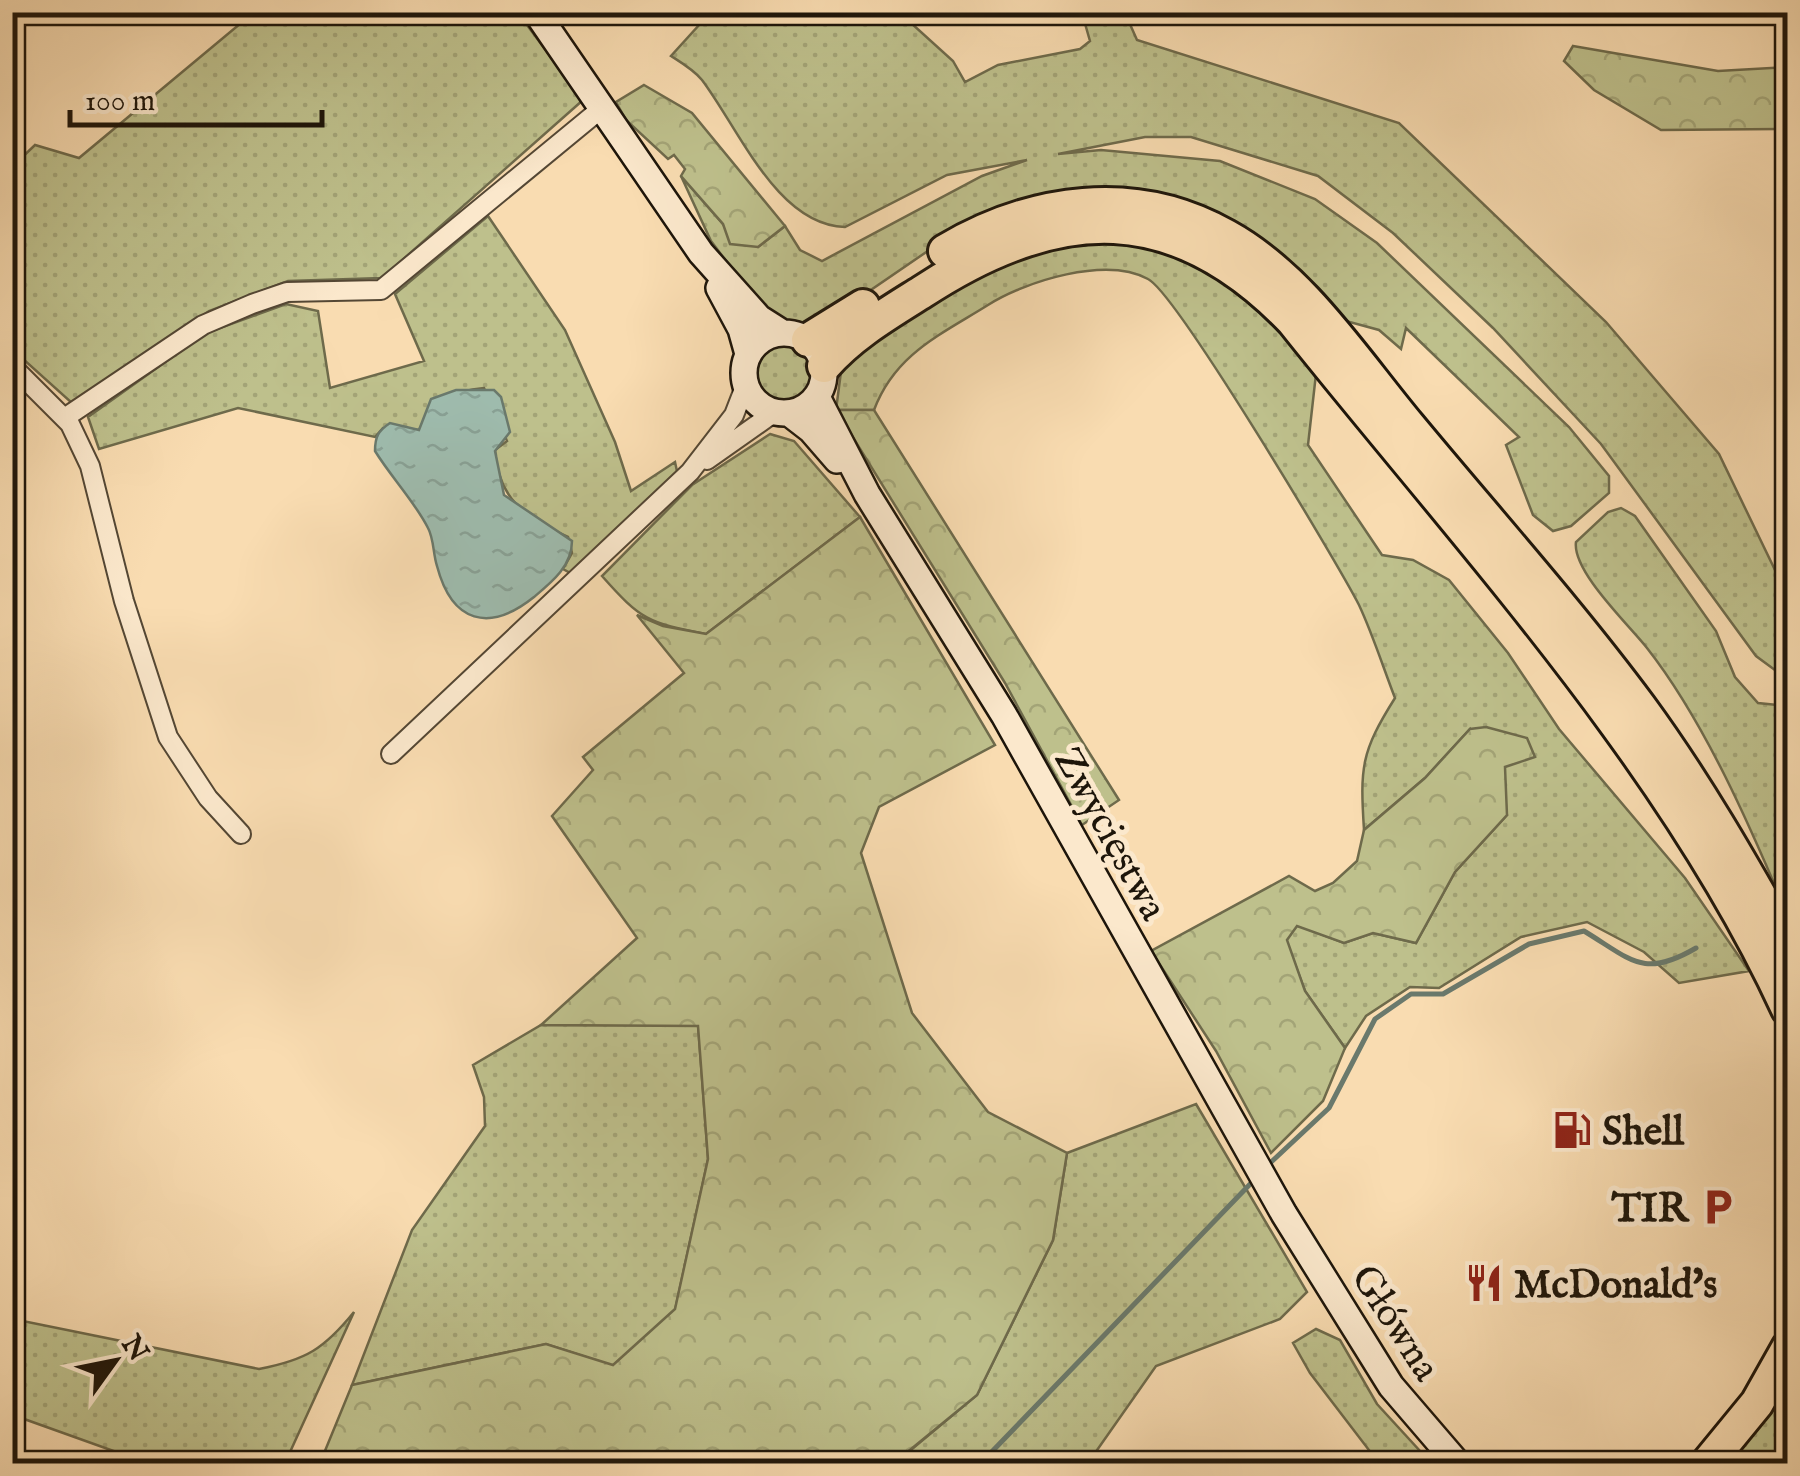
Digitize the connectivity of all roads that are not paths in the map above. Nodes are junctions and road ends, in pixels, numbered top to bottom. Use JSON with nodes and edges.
{"nodes":[{"id":1,"x":536,"y":12,"type":"edge"},
{"id":2,"x":602,"y":108,"type":"junction"},
{"id":3,"x":701,"y":252,"type":"junction"},
{"id":4,"x":748,"y":354,"type":"junction"},
{"id":5,"x":808,"y":359,"type":"junction"},
{"id":6,"x":12,"y":366,"type":"edge"},
{"id":7,"x":746,"y":384,"type":"junction"},
{"id":8,"x":782,"y":412,"type":"junction"},
{"id":9,"x":66,"y":417,"type":"junction"},
{"id":10,"x":690,"y":472,"type":"junction"},
{"id":11,"x":867,"y":494,"type":"junction"},
{"id":12,"x":391,"y":754,"type":"dead end"},
{"id":13,"x":241,"y":834,"type":"dead end"},
{"id":14,"x":1788,"y":946,"type":"edge"},
{"id":15,"x":1788,"y":1010,"type":"edge"},
{"id":16,"x":1284,"y":1214,"type":"joint"},
{"id":17,"x":1788,"y":1348,"type":"edge"},
{"id":18,"x":1458,"y":1464,"type":"edge"},
{"id":19,"x":1707,"y":1464,"type":"edge"}],
"edges":[{"from":1,"to":2,"type":"main road","name":"Zwycięstwa"},
{"from":2,"to":3,"type":"main road","name":"Zwycięstwa"},
{"from":2,"to":9,"type":"street"},
{"from":3,"to":4,"type":"main road","name":"Zwycięstwa"},
{"from":3,"to":5,"type":"main road","name":"Zwycięstwa"},
{"from":4,"to":5,"type":"main road"},
{"from":4,"to":7,"type":"main road"},
{"from":5,"to":8,"type":"main road"},
{"from":5,"to":11,"type":"main road","name":"Zwycięstwa"},
{"from":5,"to":14,"type":"highway"},
{"from":5,"to":15,"type":"highway"},
{"from":6,"to":9,"type":"street"},
{"from":7,"to":8,"type":"main road","name":"Zwycięstwa"},
{"from":7,"to":10,"type":"street"},
{"from":8,"to":10,"type":"street"},
{"from":8,"to":11,"type":"main road","name":"Zwycięstwa"},
{"from":9,"to":13,"type":"street"},
{"from":10,"to":12,"type":"street"},
{"from":11,"to":16,"type":"main road","name":"Zwycięstwa"},
{"from":16,"to":18,"type":"main road","name":"Główna"},
{"from":17,"to":19,"type":"highway"}]}
